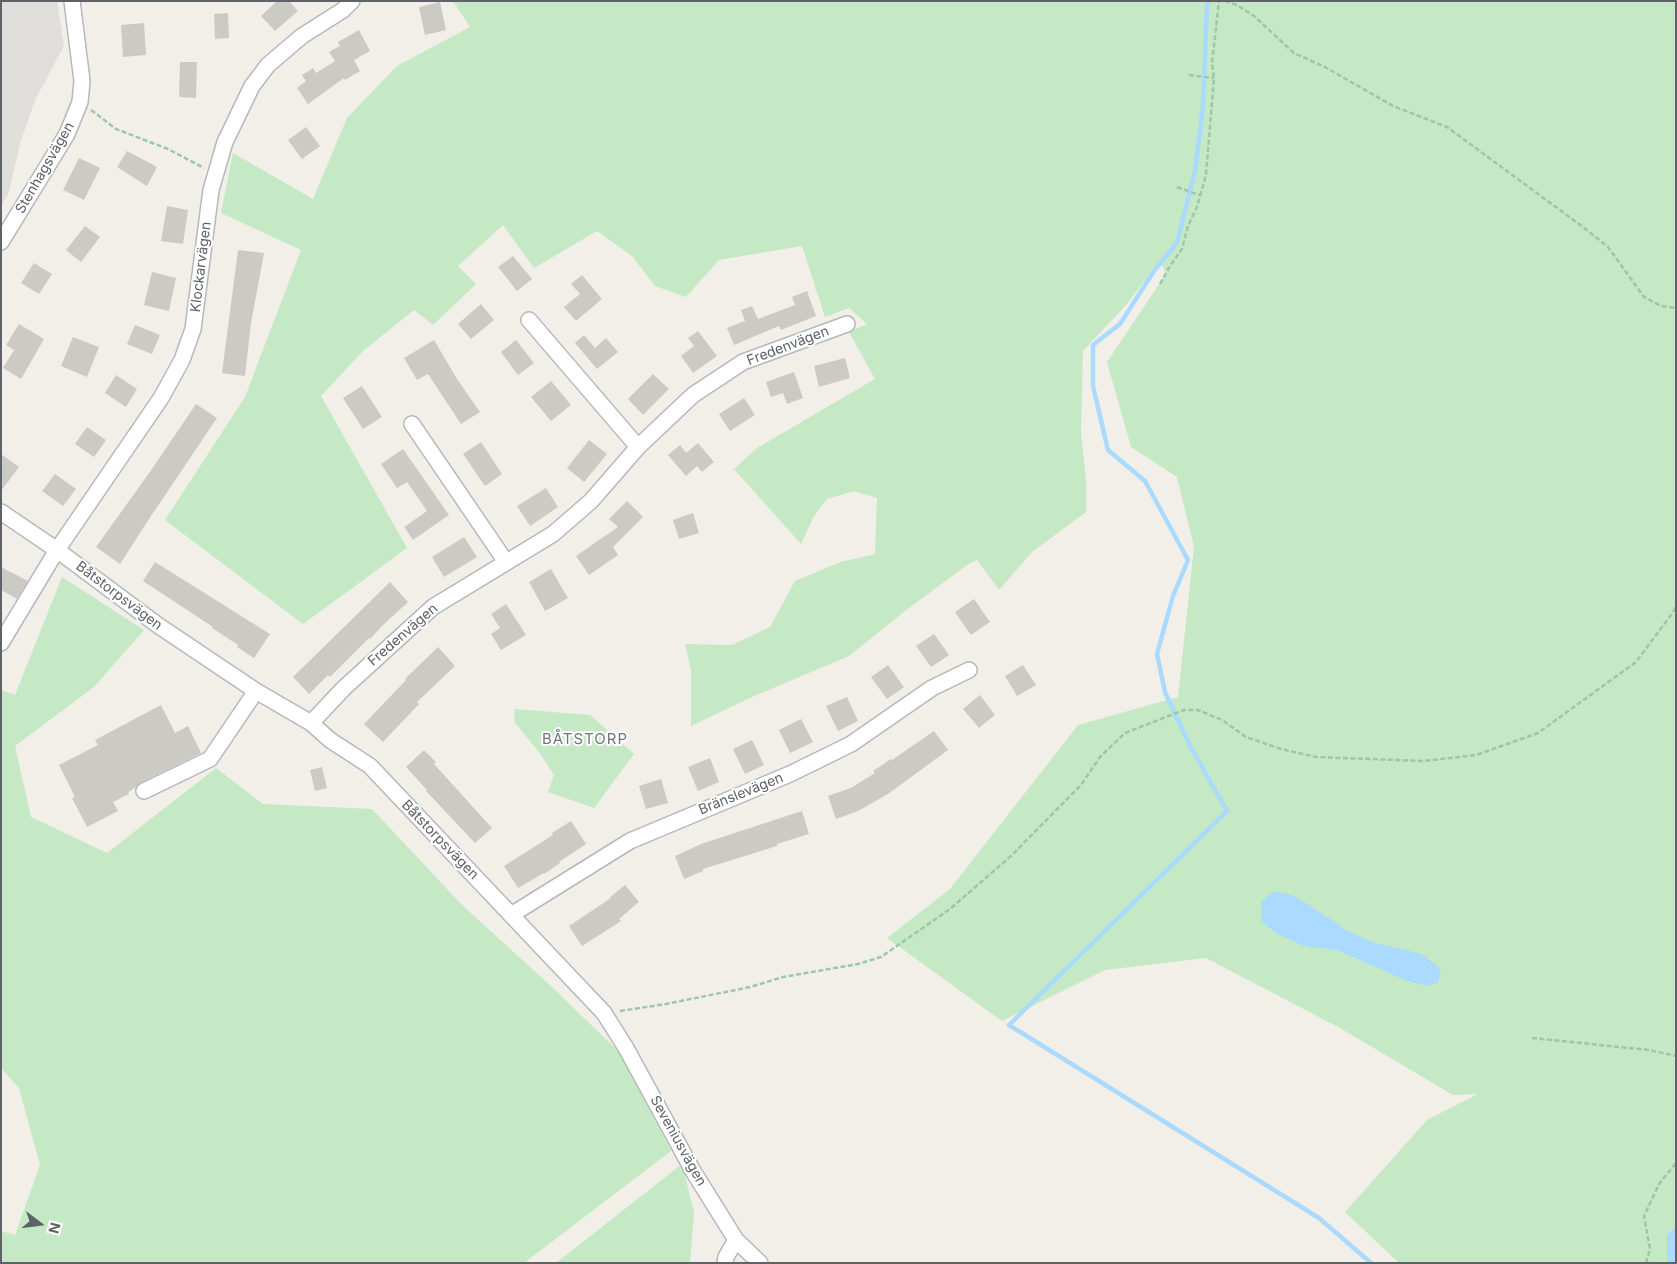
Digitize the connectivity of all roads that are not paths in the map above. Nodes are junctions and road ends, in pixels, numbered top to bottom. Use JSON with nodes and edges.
{"nodes":[{"id":1,"x":72,"y":1,"type":"edge"},
{"id":2,"x":352,"y":1,"type":"edge"},
{"id":3,"x":1,"y":242,"type":"edge"},
{"id":4,"x":529,"y":320,"type":"dead end"},
{"id":5,"x":847,"y":324,"type":"dead end"},
{"id":6,"x":412,"y":424,"type":"dead end"},
{"id":7,"x":638,"y":447,"type":"junction"},
{"id":8,"x":1,"y":512,"type":"edge"},
{"id":9,"x":57,"y":550,"type":"junction"},
{"id":10,"x":506,"y":562,"type":"junction"},
{"id":11,"x":1,"y":644,"type":"edge"},
{"id":12,"x":969,"y":670,"type":"dead end"},
{"id":13,"x":256,"y":690,"type":"junction"},
{"id":14,"x":311,"y":723,"type":"junction"},
{"id":15,"x":144,"y":790,"type":"dead end"},
{"id":16,"x":511,"y":915,"type":"junction"},
{"id":17,"x":604,"y":1013,"type":"joint"},
{"id":18,"x":736,"y":1240,"type":"junction"},
{"id":19,"x":725,"y":1263,"type":"edge"},
{"id":20,"x":760,"y":1263,"type":"edge"}],
"edges":[{"from":1,"to":3,"type":"street","name":"Stenhagsvägen"},
{"from":2,"to":9,"type":"street","name":"Klockarvägen"},
{"from":4,"to":7,"type":"street"},
{"from":5,"to":7,"type":"street","name":"Fredenvägen"},
{"from":6,"to":10,"type":"street"},
{"from":7,"to":10,"type":"street","name":"Fredenvägen"},
{"from":8,"to":9,"type":"street","name":"Båtstorpsvägen"},
{"from":9,"to":11,"type":"street"},
{"from":9,"to":13,"type":"street","name":"Båtstorpsvägen"},
{"from":10,"to":14,"type":"street","name":"Fredenvägen"},
{"from":12,"to":16,"type":"street","name":"Bränslevägen"},
{"from":13,"to":14,"type":"street","name":"Båtstorpsvägen"},
{"from":13,"to":15,"type":"street"},
{"from":14,"to":16,"type":"street","name":"Båtstorpsvägen"},
{"from":16,"to":17,"type":"street","name":"Båtstorpsvägen"},
{"from":17,"to":18,"type":"street","name":"Seveniusvägen"},
{"from":18,"to":19,"type":"street"},
{"from":18,"to":20,"type":"street","name":"Seveniusvägen"}]}
